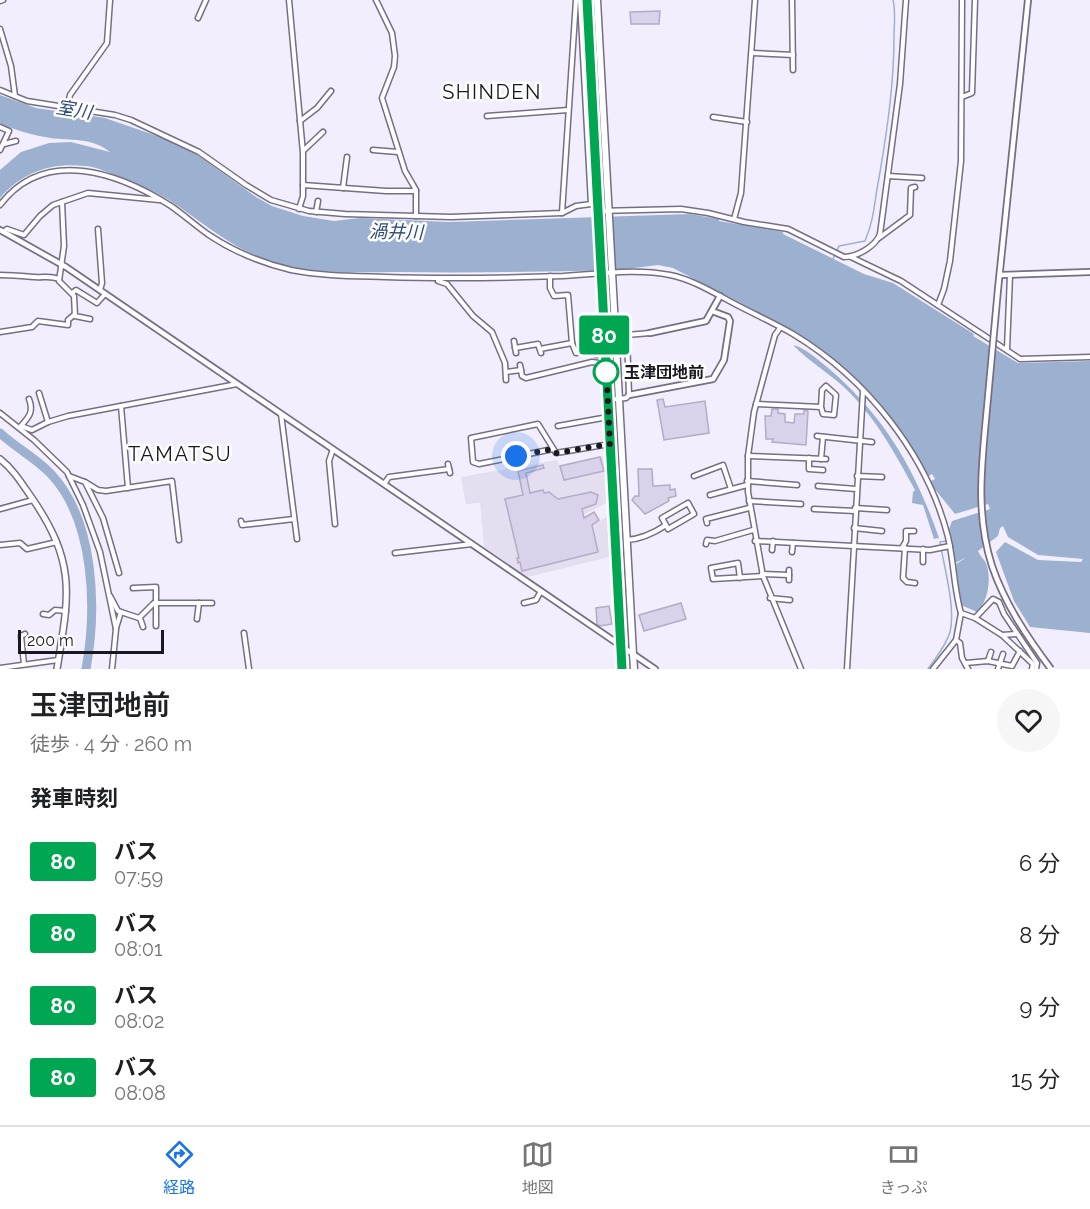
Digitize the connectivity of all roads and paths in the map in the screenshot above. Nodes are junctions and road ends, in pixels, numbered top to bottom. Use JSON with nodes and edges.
{"nodes":[{"id":1,"x":110,"y":0,"type":"edge"},
{"id":2,"x":206,"y":0,"type":"edge"},
{"id":3,"x":289,"y":0,"type":"edge"},
{"id":4,"x":376,"y":0,"type":"edge"},
{"id":5,"x":578,"y":0,"type":"edge"},
{"id":6,"x":587,"y":0,"type":"edge"},
{"id":7,"x":597,"y":0,"type":"edge"},
{"id":8,"x":755,"y":0,"type":"edge"},
{"id":9,"x":792,"y":0,"type":"edge"},
{"id":10,"x":906,"y":0,"type":"edge"},
{"id":11,"x":962,"y":0,"type":"edge"},
{"id":12,"x":975,"y":0,"type":"edge"},
{"id":13,"x":1028,"y":0,"type":"edge"},
{"id":14,"x":198,"y":18,"type":"dead end"},
{"id":15,"x":0,"y":29,"type":"edge"},
{"id":16,"x":752,"y":52,"type":"junction"},
{"id":17,"x":793,"y":55,"type":"junction"},
{"id":18,"x":793,"y":70,"type":"dead end"},
{"id":19,"x":0,"y":90,"type":"edge"},
{"id":20,"x":331,"y":91,"type":"dead end"},
{"id":21,"x":15,"y":97,"type":"junction"},
{"id":22,"x":962,"y":97,"type":"junction"},
{"id":23,"x":67,"y":108,"type":"junction"},
{"id":24,"x":568,"y":110,"type":"junction"},
{"id":25,"x":487,"y":116,"type":"dead end"},
{"id":26,"x":713,"y":117,"type":"dead end"},
{"id":27,"x":300,"y":121,"type":"junction"},
{"id":28,"x":747,"y":122,"type":"junction"},
{"id":29,"x":0,"y":127,"type":"edge"},
{"id":30,"x":324,"y":132,"type":"dead end"},
{"id":31,"x":16,"y":141,"type":"dead end"},
{"id":32,"x":4,"y":144,"type":"junction"},
{"id":33,"x":0,"y":150,"type":"edge"},
{"id":34,"x":303,"y":150,"type":"junction"},
{"id":35,"x":373,"y":150,"type":"dead end"},
{"id":36,"x":398,"y":152,"type":"junction"},
{"id":37,"x":347,"y":157,"type":"dead end"},
{"id":38,"x":888,"y":176,"type":"junction"},
{"id":39,"x":922,"y":178,"type":"dead end"},
{"id":40,"x":303,"y":185,"type":"junction"},
{"id":41,"x":915,"y":187,"type":"dead end"},
{"id":42,"x":343,"y":188,"type":"junction"},
{"id":43,"x":416,"y":191,"type":"junction"},
{"id":44,"x":160,"y":200,"type":"junction"},
{"id":45,"x":318,"y":201,"type":"dead end"},
{"id":46,"x":62,"y":202,"type":"junction"},
{"id":47,"x":0,"y":205,"type":"edge"},
{"id":48,"x":299,"y":209,"type":"junction"},
{"id":49,"x":316,"y":212,"type":"junction"},
{"id":50,"x":598,"y":212,"type":"junction"},
{"id":51,"x":608,"y":212,"type":"junction"},
{"id":52,"x":562,"y":213,"type":"junction"},
{"id":53,"x":416,"y":216,"type":"junction"},
{"id":54,"x":734,"y":219,"type":"junction"},
{"id":55,"x":99,"y":229,"type":"dead end"},
{"id":56,"x":2,"y":232,"type":"edge"},
{"id":57,"x":879,"y":238,"type":"junction"},
{"id":58,"x":851,"y":257,"type":"junction"},
{"id":59,"x":62,"y":264,"type":"junction"},
{"id":60,"x":612,"y":272,"type":"junction"},
{"id":61,"x":1090,"y":272,"type":"edge"},
{"id":62,"x":601,"y":273,"type":"junction"},
{"id":63,"x":0,"y":275,"type":"edge"},
{"id":64,"x":1000,"y":275,"type":"junction"},
{"id":65,"x":1010,"y":275,"type":"junction"},
{"id":66,"x":550,"y":276,"type":"junction"},
{"id":67,"x":432,"y":278,"type":"junction"},
{"id":68,"x":59,"y":279,"type":"junction"},
{"id":69,"x":103,"y":292,"type":"junction"},
{"id":70,"x":72,"y":293,"type":"junction"},
{"id":71,"x":720,"y":296,"type":"junction"},
{"id":72,"x":938,"y":305,"type":"junction"},
{"id":73,"x":712,"y":311,"type":"junction"},
{"id":74,"x":74,"y":315,"type":"junction"},
{"id":75,"x":90,"y":319,"type":"dead end"},
{"id":76,"x":780,"y":328,"type":"junction"},
{"id":77,"x":0,"y":332,"type":"edge"},
{"id":78,"x":650,"y":333,"type":"joint"},
{"id":79,"x":514,"y":341,"type":"dead end"},
{"id":80,"x":572,"y":343,"type":"junction"},
{"id":81,"x":1007,"y":350,"type":"junction"},
{"id":82,"x":605,"y":354,"type":"junction"},
{"id":83,"x":1090,"y":357,"type":"edge"},
{"id":84,"x":606,"y":364,"type":"junction"},
{"id":85,"x":506,"y":372,"type":"junction"},
{"id":86,"x":506,"y":380,"type":"dead end"},
{"id":87,"x":237,"y":384,"type":"junction"},
{"id":88,"x":863,"y":391,"type":"junction"},
{"id":89,"x":39,"y":393,"type":"dead end"},
{"id":90,"x":629,"y":395,"type":"junction"},
{"id":91,"x":29,"y":399,"type":"dead end"},
{"id":92,"x":619,"y":399,"type":"junction"},
{"id":93,"x":608,"y":400,"type":"junction"},
{"id":94,"x":756,"y":404,"type":"junction"},
{"id":95,"x":121,"y":406,"type":"junction"},
{"id":96,"x":821,"y":407,"type":"junction"},
{"id":97,"x":0,"y":413,"type":"edge"},
{"id":98,"x":281,"y":414,"type":"junction"},
{"id":99,"x":608,"y":417,"type":"junction"},
{"id":100,"x":48,"y":422,"type":"junction"},
{"id":101,"x":558,"y":426,"type":"dead end"},
{"id":102,"x":20,"y":427,"type":"junction"},
{"id":103,"x":817,"y":436,"type":"dead end"},
{"id":104,"x":823,"y":437,"type":"junction"},
{"id":105,"x":859,"y":440,"type":"junction"},
{"id":106,"x":872,"y":442,"type":"dead end"},
{"id":107,"x":610,"y":444,"type":"junction"},
{"id":108,"x":553,"y":449,"type":"junction"},
{"id":109,"x":333,"y":450,"type":"junction"},
{"id":110,"x":748,"y":456,"type":"junction"},
{"id":111,"x":809,"y":458,"type":"junction"},
{"id":112,"x":0,"y":459,"type":"edge"},
{"id":113,"x":449,"y":469,"type":"dead end"},
{"id":114,"x":823,"y":470,"type":"dead end"},
{"id":115,"x":69,"y":476,"type":"junction"},
{"id":116,"x":694,"y":476,"type":"dead end"},
{"id":117,"x":857,"y":476,"type":"junction"},
{"id":118,"x":882,"y":477,"type":"dead end"},
{"id":119,"x":85,"y":482,"type":"junction"},
{"id":120,"x":747,"y":483,"type":"junction"},
{"id":121,"x":384,"y":484,"type":"junction"},
{"id":122,"x":797,"y":484,"type":"dead end"},
{"id":123,"x":818,"y":486,"type":"dead end"},
{"id":124,"x":128,"y":488,"type":"junction"},
{"id":125,"x":730,"y":489,"type":"junction"},
{"id":126,"x":856,"y":489,"type":"junction"},
{"id":127,"x":710,"y":495,"type":"dead end"},
{"id":128,"x":33,"y":500,"type":"junction"},
{"id":129,"x":748,"y":501,"type":"junction"},
{"id":130,"x":801,"y":504,"type":"dead end"},
{"id":131,"x":749,"y":508,"type":"junction"},
{"id":132,"x":0,"y":509,"type":"edge"},
{"id":133,"x":814,"y":509,"type":"dead end"},
{"id":134,"x":855,"y":510,"type":"junction"},
{"id":135,"x":887,"y":510,"type":"dead end"},
{"id":136,"x":294,"y":519,"type":"junction"},
{"id":137,"x":242,"y":521,"type":"dead end"},
{"id":138,"x":707,"y":523,"type":"dead end"},
{"id":139,"x":335,"y":524,"type":"dead end"},
{"id":140,"x":666,"y":525,"type":"junction"},
{"id":141,"x":854,"y":528,"type":"junction"},
{"id":142,"x":753,"y":530,"type":"junction"},
{"id":143,"x":882,"y":531,"type":"dead end"},
{"id":144,"x":914,"y":531,"type":"dead end"},
{"id":145,"x":297,"y":539,"type":"dead end"},
{"id":146,"x":179,"y":540,"type":"dead end"},
{"id":147,"x":626,"y":540,"type":"junction"},
{"id":148,"x":755,"y":540,"type":"junction"},
{"id":149,"x":57,"y":542,"type":"junction"},
{"id":150,"x":773,"y":542,"type":"junction"},
{"id":151,"x":793,"y":543,"type":"junction"},
{"id":152,"x":472,"y":544,"type":"junction"},
{"id":153,"x":706,"y":544,"type":"dead end"},
{"id":154,"x":0,"y":545,"type":"edge"},
{"id":155,"x":853,"y":546,"type":"junction"},
{"id":156,"x":950,"y":546,"type":"junction"},
{"id":157,"x":903,"y":548,"type":"junction"},
{"id":158,"x":923,"y":549,"type":"junction"},
{"id":159,"x":772,"y":550,"type":"dead end"},
{"id":160,"x":792,"y":552,"type":"dead end"},
{"id":161,"x":395,"y":553,"type":"dead end"},
{"id":162,"x":922,"y":562,"type":"dead end"},
{"id":163,"x":118,"y":573,"type":"dead end"},
{"id":164,"x":763,"y":575,"type":"junction"},
{"id":165,"x":789,"y":575,"type":"dead end"},
{"id":166,"x":740,"y":578,"type":"junction"},
{"id":167,"x":915,"y":583,"type":"dead end"},
{"id":168,"x":133,"y":588,"type":"dead end"},
{"id":169,"x":541,"y":591,"type":"junction"},
{"id":170,"x":110,"y":596,"type":"junction"},
{"id":171,"x":770,"y":598,"type":"junction"},
{"id":172,"x":790,"y":600,"type":"dead end"},
{"id":173,"x":524,"y":602,"type":"dead end"},
{"id":174,"x":157,"y":603,"type":"junction"},
{"id":175,"x":199,"y":603,"type":"junction"},
{"id":176,"x":212,"y":603,"type":"dead end"},
{"id":177,"x":66,"y":611,"type":"junction"},
{"id":178,"x":121,"y":612,"type":"junction"},
{"id":179,"x":961,"y":613,"type":"junction"},
{"id":180,"x":44,"y":614,"type":"dead end"},
{"id":181,"x":140,"y":618,"type":"junction"},
{"id":182,"x":975,"y":618,"type":"junction"},
{"id":183,"x":197,"y":619,"type":"dead end"},
{"id":184,"x":156,"y":626,"type":"dead end"},
{"id":185,"x":143,"y":627,"type":"dead end"},
{"id":186,"x":116,"y":629,"type":"junction"},
{"id":187,"x":244,"y":633,"type":"dead end"},
{"id":188,"x":25,"y":634,"type":"dead end"},
{"id":189,"x":1002,"y":634,"type":"junction"},
{"id":190,"x":1017,"y":634,"type":"junction"},
{"id":191,"x":956,"y":640,"type":"junction"},
{"id":192,"x":621,"y":645,"type":"junction"},
{"id":193,"x":1020,"y":651,"type":"junction"},
{"id":194,"x":991,"y":652,"type":"dead end"},
{"id":195,"x":633,"y":654,"type":"junction"},
{"id":196,"x":1003,"y":654,"type":"dead end"},
{"id":197,"x":59,"y":660,"type":"junction"},
{"id":198,"x":988,"y":661,"type":"junction"},
{"id":199,"x":966,"y":663,"type":"junction"},
{"id":200,"x":999,"y":663,"type":"junction"},
{"id":201,"x":24,"y":664,"type":"junction"},
{"id":202,"x":0,"y":668,"type":"edge"},
{"id":203,"x":57,"y":669,"type":"edge"},
{"id":204,"x":112,"y":669,"type":"edge"},
{"id":205,"x":249,"y":669,"type":"edge"},
{"id":206,"x":622,"y":669,"type":"edge"},
{"id":207,"x":634,"y":669,"type":"edge"},
{"id":208,"x":655,"y":669,"type":"edge"},
{"id":209,"x":801,"y":669,"type":"edge"},
{"id":210,"x":847,"y":669,"type":"edge"},
{"id":211,"x":933,"y":669,"type":"edge"},
{"id":212,"x":968,"y":669,"type":"edge"},
{"id":213,"x":998,"y":669,"type":"edge"},
{"id":214,"x":1034,"y":669,"type":"edge"},
{"id":215,"x":1051,"y":669,"type":"edge"}],
"edges":[{"from":1,"to":23,"type":"street"},
{"from":2,"to":14,"type":"street"},
{"from":3,"to":27,"type":"street"},
{"from":4,"to":36,"type":"street"},
{"from":5,"to":24,"type":"street"},
{"from":5,"to":52,"type":"street"},
{"from":6,"to":50,"type":"main road"},
{"from":7,"to":51,"type":"main road"},
{"from":8,"to":16,"type":"street"},
{"from":9,"to":17,"type":"street"},
{"from":10,"to":38,"type":"street"},
{"from":11,"to":22,"type":"street"},
{"from":12,"to":22,"type":"street"},
{"from":13,"to":64,"type":"street"},
{"from":15,"to":21,"type":"street"},
{"from":16,"to":17,"type":"street"},
{"from":16,"to":28,"type":"street"},
{"from":17,"to":18,"type":"street"},
{"from":19,"to":21,"type":"street"},
{"from":20,"to":27,"type":"street"},
{"from":21,"to":23,"type":"street"},
{"from":22,"to":72,"type":"street"},
{"from":23,"to":48,"type":"street"},
{"from":24,"to":25,"type":"street"},
{"from":24,"to":52,"type":"street"},
{"from":26,"to":28,"type":"street"},
{"from":27,"to":34,"type":"street"},
{"from":28,"to":54,"type":"street"},
{"from":29,"to":32,"type":"street"},
{"from":30,"to":34,"type":"street"},
{"from":31,"to":32,"type":"street"},
{"from":32,"to":33,"type":"street"},
{"from":34,"to":40,"type":"street"},
{"from":35,"to":36,"type":"street"},
{"from":36,"to":43,"type":"street"},
{"from":37,"to":42,"type":"street"},
{"from":38,"to":39,"type":"street"},
{"from":38,"to":57,"type":"street"},
{"from":40,"to":42,"type":"street"},
{"from":40,"to":48,"type":"street"},
{"from":41,"to":57,"type":"street"},
{"from":42,"to":43,"type":"street"},
{"from":43,"to":53,"type":"street"},
{"from":44,"to":46,"type":"street"},
{"from":44,"to":47,"type":"street"},
{"from":44,"to":67,"type":"street"},
{"from":45,"to":49,"type":"street"},
{"from":46,"to":56,"type":"street"},
{"from":46,"to":59,"type":"street"},
{"from":48,"to":49,"type":"street"},
{"from":49,"to":53,"type":"street"},
{"from":50,"to":51,"type":"street"},
{"from":50,"to":62,"type":"main road"},
{"from":51,"to":54,"type":"street"},
{"from":51,"to":60,"type":"main road"},
{"from":52,"to":53,"type":"street"},
{"from":54,"to":58,"type":"street"},
{"from":55,"to":69,"type":"street"},
{"from":56,"to":59,"type":"street"},
{"from":57,"to":58,"type":"street"},
{"from":58,"to":72,"type":"street"},
{"from":59,"to":68,"type":"street"},
{"from":59,"to":69,"type":"street"},
{"from":60,"to":62,"type":"street"},
{"from":60,"to":71,"type":"street"},
{"from":60,"to":92,"type":"main road"},
{"from":61,"to":65,"type":"street"},
{"from":62,"to":66,"type":"street"},
{"from":62,"to":82,"type":"main road"},
{"from":63,"to":68,"type":"street"},
{"from":64,"to":65,"type":"street"},
{"from":64,"to":215,"type":"street","bridge":true},
{"from":65,"to":81,"type":"street"},
{"from":66,"to":67,"type":"street"},
{"from":66,"to":80,"type":"street"},
{"from":67,"to":85,"type":"street"},
{"from":68,"to":70,"type":"street"},
{"from":69,"to":70,"type":"street"},
{"from":69,"to":87,"type":"street"},
{"from":70,"to":74,"type":"street"},
{"from":71,"to":73,"type":"street"},
{"from":71,"to":76,"type":"street"},
{"from":72,"to":81,"type":"street"},
{"from":73,"to":78,"type":"street"},
{"from":73,"to":90,"type":"street"},
{"from":74,"to":75,"type":"street"},
{"from":74,"to":77,"type":"street"},
{"from":76,"to":88,"type":"street"},
{"from":76,"to":94,"type":"street"},
{"from":78,"to":90,"type":"street"},
{"from":79,"to":80,"type":"street"},
{"from":80,"to":82,"type":"street"},
{"from":81,"to":83,"type":"street"},
{"from":82,"to":84,"type":"main road"},
{"from":84,"to":85,"type":"street"},
{"from":84,"to":93,"type":"main road"},
{"from":85,"to":86,"type":"street"},
{"from":87,"to":95,"type":"street"},
{"from":87,"to":98,"type":"street"},
{"from":88,"to":105,"type":"street"},
{"from":88,"to":156,"type":"street"},
{"from":89,"to":100,"type":"street"},
{"from":90,"to":92,"type":"street"},
{"from":91,"to":102,"type":"street"},
{"from":92,"to":93,"type":"street"},
{"from":92,"to":147,"type":"main road"},
{"from":93,"to":99,"type":"main road"},
{"from":94,"to":96,"type":"street"},
{"from":94,"to":110,"type":"street"},
{"from":95,"to":100,"type":"street"},
{"from":95,"to":124,"type":"street"},
{"from":96,"to":96,"type":"street"},
{"from":97,"to":102,"type":"street"},
{"from":98,"to":109,"type":"street"},
{"from":98,"to":136,"type":"street"},
{"from":99,"to":101,"type":"street"},
{"from":99,"to":107,"type":"main road"},
{"from":100,"to":102,"type":"street"},
{"from":102,"to":115,"type":"street"},
{"from":103,"to":104,"type":"street"},
{"from":104,"to":105,"type":"street"},
{"from":104,"to":111,"type":"street"},
{"from":105,"to":106,"type":"street"},
{"from":105,"to":117,"type":"street"},
{"from":107,"to":108,"type":"street"},
{"from":107,"to":192,"type":"main road"},
{"from":108,"to":108,"type":"street"},
{"from":109,"to":121,"type":"street"},
{"from":109,"to":139,"type":"street"},
{"from":110,"to":111,"type":"street"},
{"from":110,"to":120,"type":"street"},
{"from":111,"to":114,"type":"street"},
{"from":112,"to":128,"type":"main road"},
{"from":113,"to":121,"type":"street"},
{"from":115,"to":119,"type":"street"},
{"from":115,"to":170,"type":"street"},
{"from":116,"to":125,"type":"street"},
{"from":117,"to":118,"type":"street"},
{"from":117,"to":126,"type":"street"},
{"from":119,"to":124,"type":"street"},
{"from":119,"to":163,"type":"street"},
{"from":120,"to":122,"type":"street"},
{"from":120,"to":125,"type":"street"},
{"from":120,"to":129,"type":"street"},
{"from":121,"to":152,"type":"street"},
{"from":123,"to":126,"type":"street"},
{"from":124,"to":146,"type":"street"},
{"from":125,"to":127,"type":"street"},
{"from":126,"to":134,"type":"street"},
{"from":128,"to":132,"type":"street"},
{"from":128,"to":149,"type":"main road"},
{"from":129,"to":130,"type":"street"},
{"from":129,"to":131,"type":"street"},
{"from":131,"to":138,"type":"street"},
{"from":131,"to":142,"type":"street"},
{"from":133,"to":134,"type":"street"},
{"from":134,"to":135,"type":"street"},
{"from":134,"to":141,"type":"street"},
{"from":136,"to":137,"type":"street"},
{"from":136,"to":145,"type":"street"},
{"from":140,"to":140,"type":"street"},
{"from":140,"to":147,"type":"street"},
{"from":141,"to":143,"type":"street"},
{"from":141,"to":155,"type":"street"},
{"from":142,"to":148,"type":"street"},
{"from":142,"to":153,"type":"street"},
{"from":144,"to":157,"type":"street"},
{"from":147,"to":195,"type":"main road"},
{"from":148,"to":150,"type":"street"},
{"from":148,"to":164,"type":"street"},
{"from":149,"to":154,"type":"street"},
{"from":149,"to":177,"type":"main road"},
{"from":150,"to":151,"type":"street"},
{"from":150,"to":159,"type":"street"},
{"from":151,"to":155,"type":"street"},
{"from":151,"to":160,"type":"street"},
{"from":152,"to":161,"type":"street"},
{"from":152,"to":169,"type":"street"},
{"from":155,"to":157,"type":"street"},
{"from":155,"to":210,"type":"street"},
{"from":156,"to":158,"type":"street"},
{"from":156,"to":179,"type":"street"},
{"from":157,"to":158,"type":"street"},
{"from":157,"to":167,"type":"street"},
{"from":158,"to":162,"type":"street"},
{"from":164,"to":165,"type":"street"},
{"from":164,"to":166,"type":"street"},
{"from":164,"to":171,"type":"street"},
{"from":166,"to":166,"type":"street"},
{"from":168,"to":174,"type":"street"},
{"from":169,"to":173,"type":"street"},
{"from":169,"to":192,"type":"street"},
{"from":170,"to":178,"type":"street"},
{"from":170,"to":186,"type":"street"},
{"from":171,"to":172,"type":"street"},
{"from":171,"to":209,"type":"street"},
{"from":174,"to":175,"type":"street"},
{"from":174,"to":181,"type":"street"},
{"from":174,"to":184,"type":"street"},
{"from":175,"to":176,"type":"street"},
{"from":175,"to":183,"type":"street"},
{"from":177,"to":180,"type":"street"},
{"from":177,"to":197,"type":"main road"},
{"from":178,"to":181,"type":"street"},
{"from":178,"to":186,"type":"street"},
{"from":179,"to":182,"type":"street"},
{"from":179,"to":191,"type":"street"},
{"from":181,"to":185,"type":"street"},
{"from":182,"to":189,"type":"street"},
{"from":182,"to":190,"type":"street"},
{"from":186,"to":204,"type":"street"},
{"from":187,"to":205,"type":"street"},
{"from":188,"to":201,"type":"street"},
{"from":189,"to":190,"type":"street"},
{"from":189,"to":193,"type":"street"},
{"from":190,"to":214,"type":"street"},
{"from":191,"to":199,"type":"street"},
{"from":191,"to":211,"type":"street"},
{"from":192,"to":195,"type":"street"},
{"from":192,"to":206,"type":"main road"},
{"from":193,"to":200,"type":"street"},
{"from":193,"to":214,"type":"street"},
{"from":194,"to":198,"type":"street"},
{"from":195,"to":207,"type":"main road"},
{"from":195,"to":208,"type":"street"},
{"from":196,"to":200,"type":"street"},
{"from":197,"to":201,"type":"street"},
{"from":197,"to":203,"type":"main road"},
{"from":198,"to":199,"type":"street"},
{"from":198,"to":200,"type":"street"},
{"from":199,"to":212,"type":"street"},
{"from":200,"to":213,"type":"street"},
{"from":201,"to":202,"type":"street"}]}
